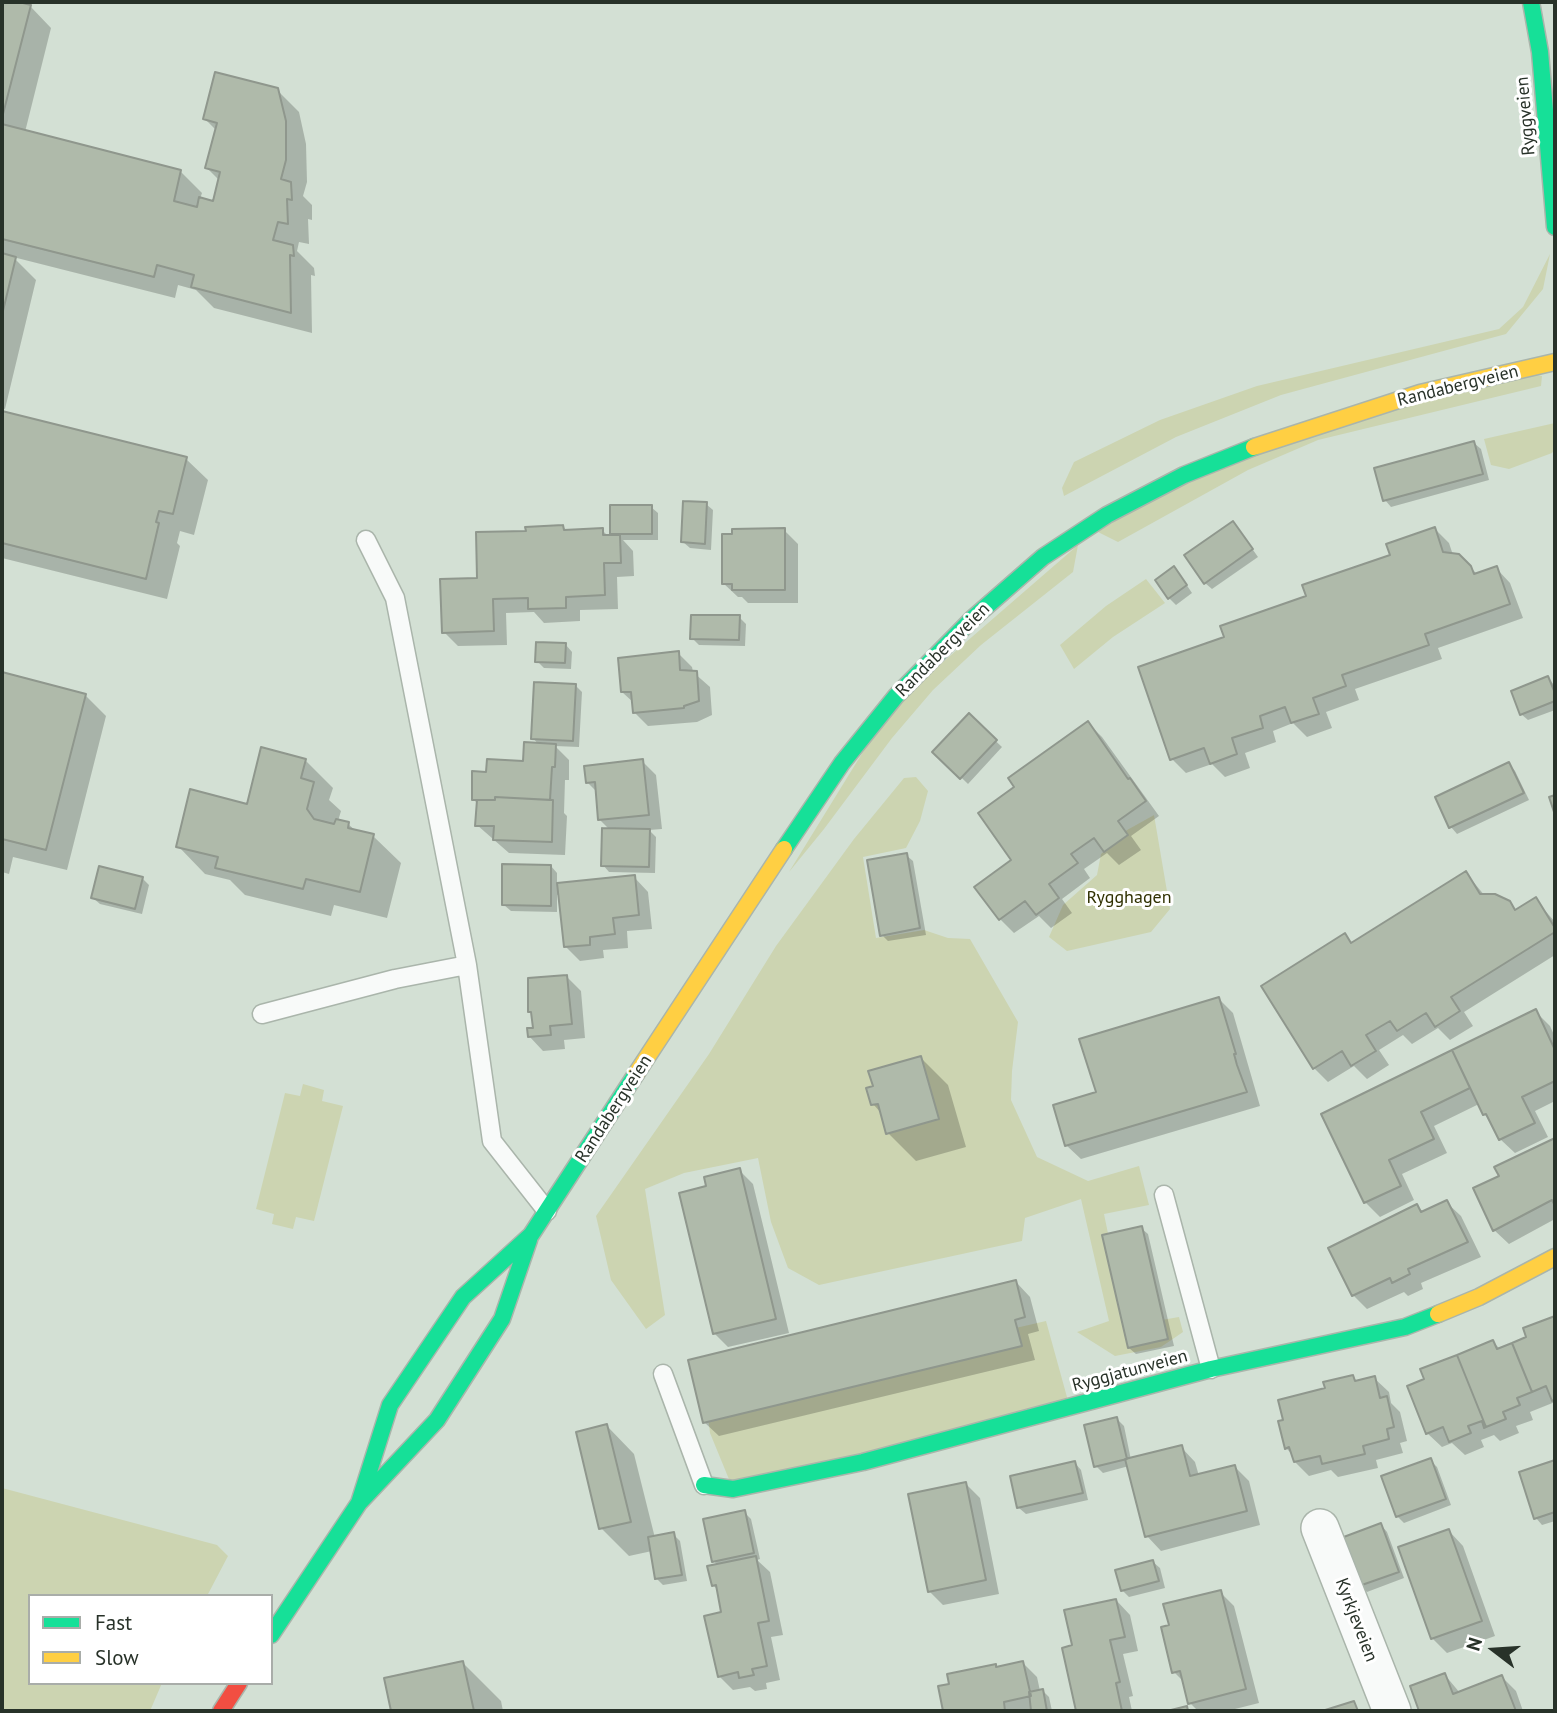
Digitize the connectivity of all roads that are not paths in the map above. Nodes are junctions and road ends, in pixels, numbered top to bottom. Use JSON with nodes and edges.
{"nodes":[{"id":1,"x":1531,"y":2,"type":"edge"},
{"id":2,"x":1555,"y":227,"type":"edge"},
{"id":3,"x":1555,"y":362,"type":"edge"},
{"id":4,"x":366,"y":540,"type":"dead end"},
{"id":5,"x":467,"y":965,"type":"junction"},
{"id":6,"x":262,"y":1014,"type":"dead end"},
{"id":7,"x":1164,"y":1195,"type":"dead end"},
{"id":8,"x":547,"y":1211,"type":"junction"},
{"id":9,"x":531,"y":1235,"type":"junction"},
{"id":10,"x":1555,"y":1257,"type":"edge"},
{"id":11,"x":1211,"y":1369,"type":"junction"},
{"id":12,"x":663,"y":1374,"type":"dead end"},
{"id":13,"x":704,"y":1485,"type":"joint"},
{"id":14,"x":359,"y":1503,"type":"junction"},
{"id":15,"x":1320,"y":1528,"type":"dead end"},
{"id":16,"x":273,"y":1632,"type":"edge"},
{"id":17,"x":238,"y":1685,"type":"edge"},
{"id":18,"x":221,"y":1711,"type":"edge"},
{"id":19,"x":1392,"y":1711,"type":"edge"}],
"edges":[{"from":1,"to":2,"type":"main road","name":"Ryggveien"},
{"from":3,"to":8,"type":"main road","name":"Randabergveien"},
{"from":4,"to":5,"type":"lane"},
{"from":5,"to":6,"type":"lane"},
{"from":5,"to":8,"type":"lane"},
{"from":7,"to":11,"type":"lane"},
{"from":8,"to":9,"type":"main road","name":"Randabergveien"},
{"from":9,"to":14,"type":"main road","name":"Randabergveien"},
{"from":9,"to":14,"type":"main road","name":"Randabergveien"},
{"from":10,"to":11,"type":"main road","name":"Ryggjatunveien"},
{"from":11,"to":13,"type":"main road","name":"Ryggjatunveien"},
{"from":12,"to":13,"type":"lane"},
{"from":14,"to":16,"type":"main road","name":"Randabergveien"},
{"from":15,"to":19,"type":"street","name":"Kyrkjeveien"},
{"from":17,"to":18,"type":"main road"}]}
